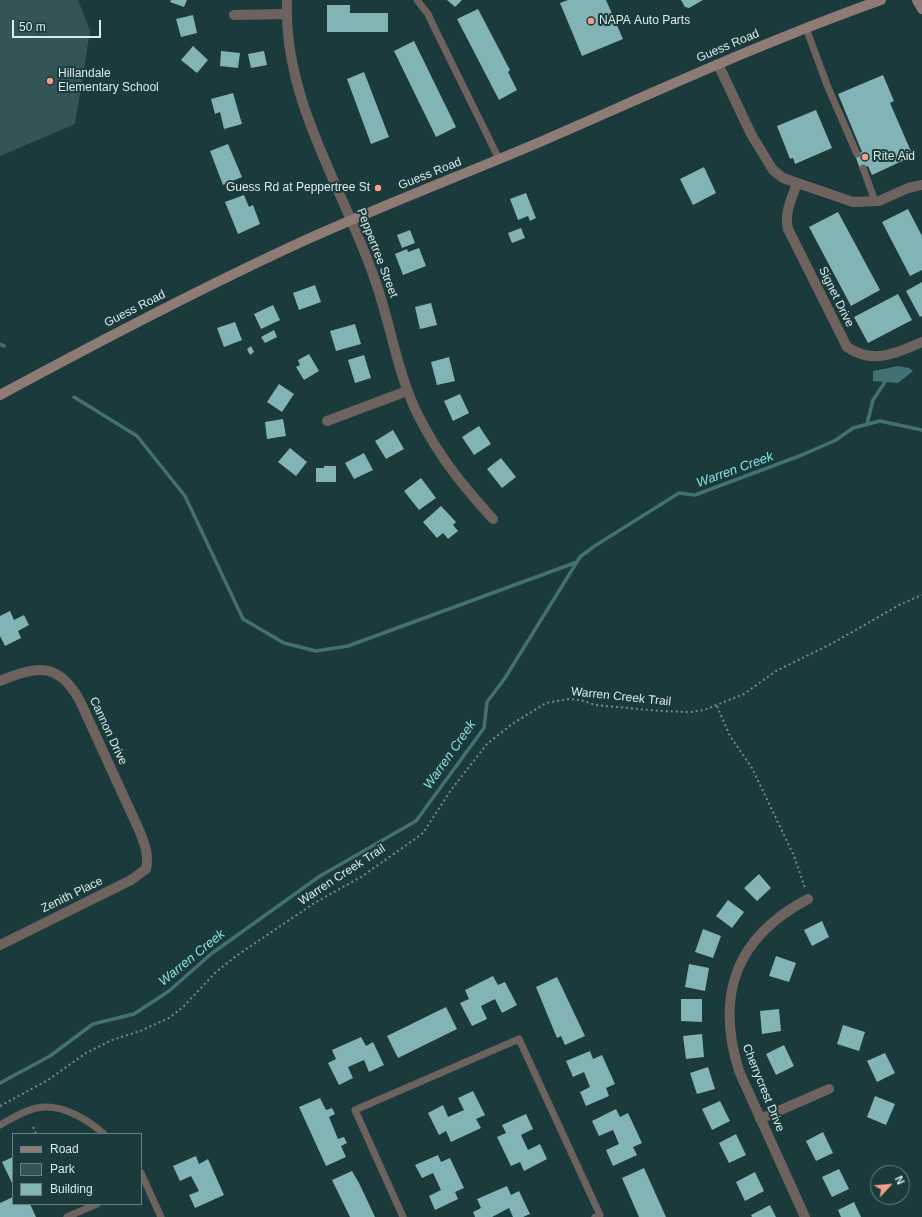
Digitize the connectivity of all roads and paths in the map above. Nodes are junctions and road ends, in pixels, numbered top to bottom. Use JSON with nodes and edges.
{"nodes":[{"id":1,"x":287,"y":0,"type":"edge"},
{"id":2,"x":417,"y":0,"type":"edge"},
{"id":3,"x":881,"y":0,"type":"edge"},
{"id":4,"x":917,"y":0,"type":"edge"},
{"id":5,"x":922,"y":9,"type":"edge"},
{"id":6,"x":286,"y":14,"type":"junction"},
{"id":7,"x":234,"y":15,"type":"dead end"},
{"id":8,"x":806,"y":28,"type":"junction"},
{"id":9,"x":718,"y":64,"type":"junction"},
{"id":10,"x":857,"y":154,"type":"dead end"},
{"id":11,"x":499,"y":159,"type":"junction"},
{"id":12,"x":863,"y":168,"type":"dead end"},
{"id":13,"x":797,"y":183,"type":"junction"},
{"id":14,"x":922,"y":185,"type":"edge"},
{"id":15,"x":875,"y":201,"type":"junction"},
{"id":16,"x":350,"y":221,"type":"junction"},
{"id":17,"x":922,"y":342,"type":"edge"},
{"id":18,"x":407,"y":391,"type":"junction"},
{"id":19,"x":0,"y":395,"type":"edge"},
{"id":20,"x":327,"y":421,"type":"dead end"},
{"id":21,"x":493,"y":519,"type":"dead end"},
{"id":22,"x":922,"y":594,"type":"edge"},
{"id":23,"x":0,"y":681,"type":"edge"},
{"id":24,"x":716,"y":705,"type":"junction"},
{"id":25,"x":148,"y":861,"type":"joint"},
{"id":26,"x":808,"y":899,"type":"joint"},
{"id":27,"x":0,"y":945,"type":"edge"},
{"id":28,"x":829,"y":1088,"type":"dead end"},
{"id":29,"x":0,"y":1106,"type":"edge"},
{"id":30,"x":760,"y":1119,"type":"junction"},
{"id":31,"x":0,"y":1125,"type":"edge"},
{"id":32,"x":34,"y":1128,"type":"dead end"},
{"id":33,"x":36,"y":1133,"type":"edge"},
{"id":34,"x":103,"y":1133,"type":"edge"},
{"id":35,"x":144,"y":1184,"type":"edge"},
{"id":36,"x":96,"y":1205,"type":"edge"},
{"id":37,"x":67,"y":1217,"type":"edge"},
{"id":38,"x":161,"y":1217,"type":"edge"},
{"id":39,"x":403,"y":1217,"type":"edge"},
{"id":40,"x":595,"y":1217,"type":"edge"},
{"id":41,"x":805,"y":1217,"type":"edge"}],
"edges":[{"from":1,"to":6,"type":"street","name":"Peppertree Street"},
{"from":2,"to":11,"type":"lane"},
{"from":3,"to":8,"type":"main road","name":"Guess Road"},
{"from":4,"to":5,"type":"main road"},
{"from":6,"to":7,"type":"street"},
{"from":6,"to":16,"type":"street","name":"Peppertree Street"},
{"from":8,"to":9,"type":"main road","name":"Guess Road"},
{"from":8,"to":10,"type":"lane"},
{"from":9,"to":11,"type":"main road","name":"Guess Road"},
{"from":9,"to":13,"type":"street"},
{"from":11,"to":16,"type":"main road","name":"Guess Road"},
{"from":12,"to":15,"type":"lane"},
{"from":13,"to":15,"type":"street"},
{"from":13,"to":17,"type":"street","name":"Signet Drive"},
{"from":14,"to":15,"type":"street"},
{"from":16,"to":18,"type":"street","name":"Peppertree Street"},
{"from":16,"to":19,"type":"main road","name":"Guess Road"},
{"from":18,"to":20,"type":"street"},
{"from":18,"to":21,"type":"street","name":"Peppertree Street"},
{"from":22,"to":24,"type":"path","name":"Warren Creek Trail"},
{"from":23,"to":25,"type":"street","name":"Cannon Drive"},
{"from":24,"to":26,"type":"path"},
{"from":24,"to":29,"type":"path","name":"Warren Creek Trail"},
{"from":25,"to":27,"type":"street","name":"Zenith Place"},
{"from":26,"to":30,"type":"street","name":"Cherrycrest Drive"},
{"from":28,"to":30,"type":"street"},
{"from":30,"to":41,"type":"street","name":"Cherrycrest Drive"},
{"from":31,"to":34,"type":"lane"},
{"from":32,"to":33,"type":"path"},
{"from":35,"to":38,"type":"lane"},
{"from":36,"to":37,"type":"lane"},
{"from":39,"to":40,"type":"lane"}]}
